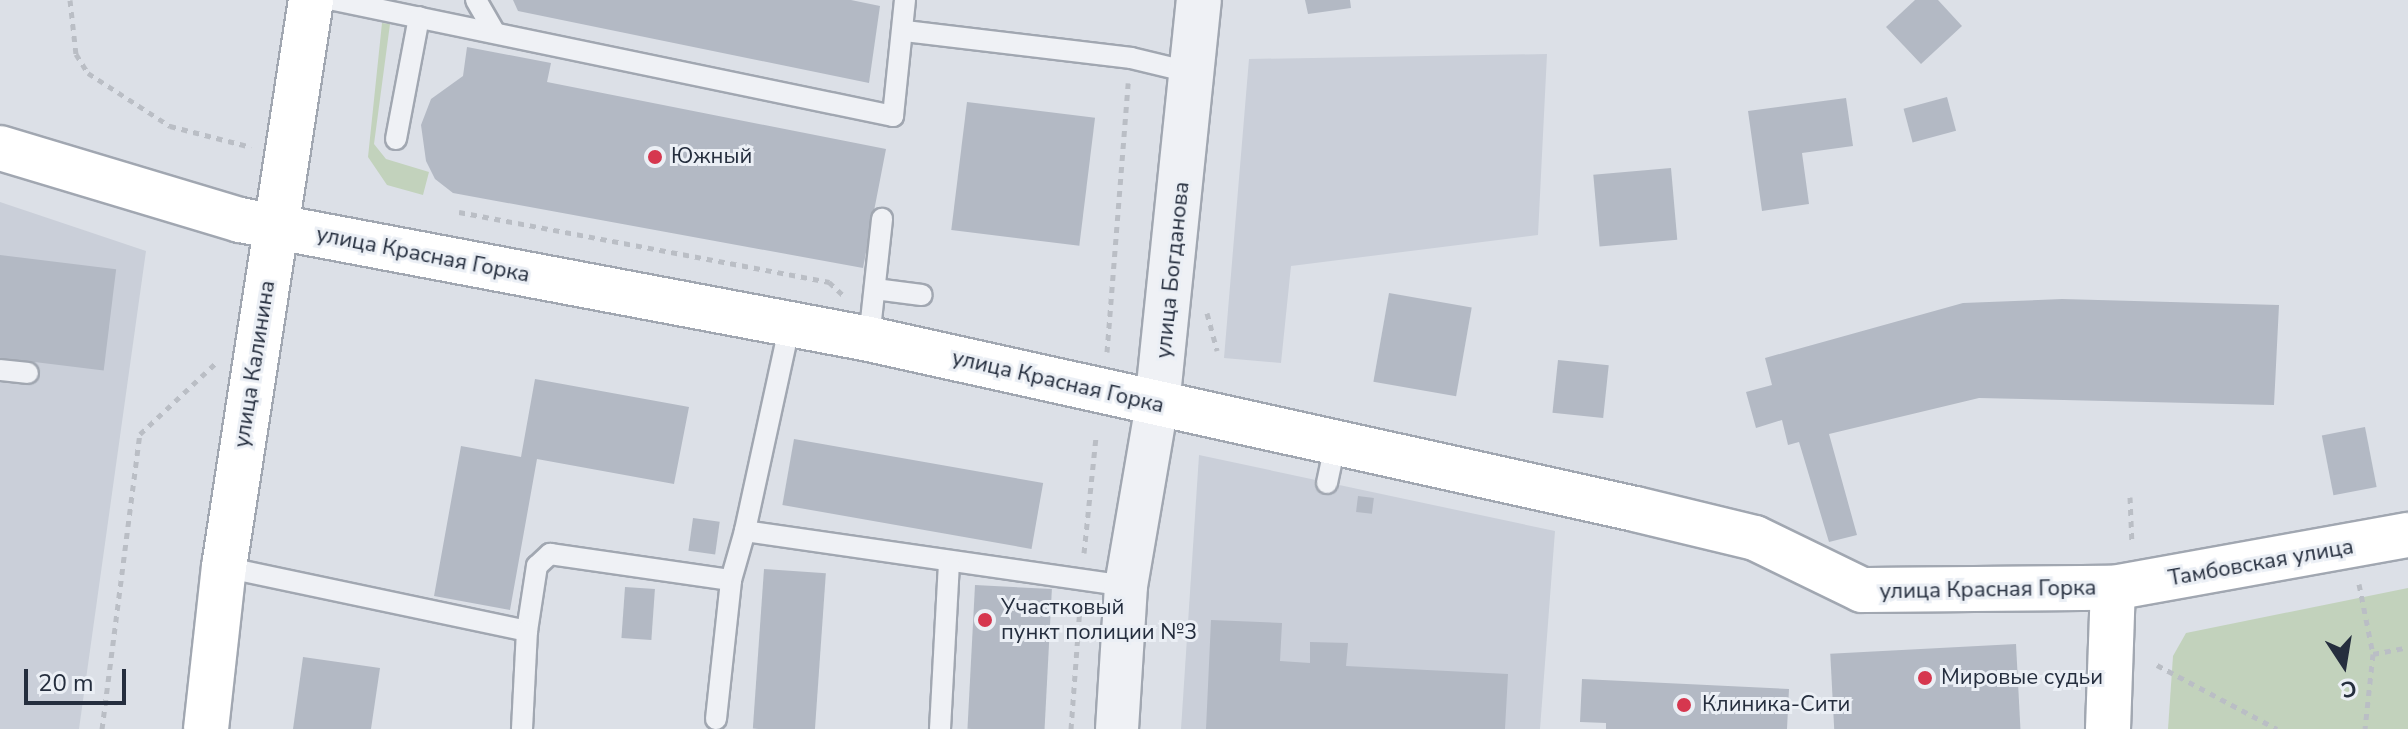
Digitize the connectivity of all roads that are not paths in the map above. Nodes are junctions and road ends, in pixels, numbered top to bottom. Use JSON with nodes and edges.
{"nodes":[{"id":1,"x":311,"y":0,"type":"edge"},
{"id":2,"x":334,"y":0,"type":"edge"},
{"id":3,"x":476,"y":0,"type":"edge"},
{"id":4,"x":905,"y":0,"type":"edge"},
{"id":5,"x":1199,"y":0,"type":"edge"},
{"id":6,"x":419,"y":17,"type":"junction"},
{"id":7,"x":494,"y":31,"type":"junction"},
{"id":8,"x":905,"y":31,"type":"junction"},
{"id":9,"x":1193,"y":73,"type":"junction"},
{"id":10,"x":396,"y":139,"type":"dead end"},
{"id":11,"x":0,"y":148,"type":"edge"},
{"id":12,"x":882,"y":219,"type":"dead end"},
{"id":13,"x":276,"y":227,"type":"junction"},
{"id":14,"x":875,"y":289,"type":"junction"},
{"id":15,"x":922,"y":295,"type":"dead end"},
{"id":16,"x":790,"y":324,"type":"junction"},
{"id":17,"x":869,"y":339,"type":"junction"},
{"id":18,"x":0,"y":370,"type":"edge"},
{"id":19,"x":28,"y":373,"type":"dead end"},
{"id":20,"x":1157,"y":405,"type":"junction"},
{"id":21,"x":745,"y":531,"type":"junction"},
{"id":22,"x":2408,"y":535,"type":"edge"},
{"id":23,"x":949,"y":562,"type":"junction"},
{"id":24,"x":224,"y":567,"type":"junction"},
{"id":25,"x":731,"y":580,"type":"junction"},
{"id":26,"x":1126,"y":586,"type":"junction"},
{"id":27,"x":2113,"y":588,"type":"junction"},
{"id":28,"x":527,"y":631,"type":"junction"},
{"id":29,"x":716,"y":719,"type":"dead end"},
{"id":30,"x":206,"y":729,"type":"edge"},
{"id":31,"x":522,"y":729,"type":"edge"},
{"id":32,"x":940,"y":729,"type":"edge"},
{"id":33,"x":1117,"y":729,"type":"edge"},
{"id":34,"x":2108,"y":729,"type":"edge"}],
"edges":[{"from":1,"to":13,"type":"main road","name":"улица Калинина"},
{"from":2,"to":6,"type":"lane"},
{"from":3,"to":7,"type":"lane"},
{"from":4,"to":8,"type":"lane"},
{"from":5,"to":9,"type":"street","name":"улица Богданова"},
{"from":6,"to":7,"type":"lane"},
{"from":6,"to":10,"type":"lane"},
{"from":7,"to":8,"type":"lane"},
{"from":8,"to":9,"type":"lane"},
{"from":9,"to":20,"type":"street","name":"улица Богданова"},
{"from":11,"to":13,"type":"main road","name":"улица Красная Горка"},
{"from":12,"to":14,"type":"lane"},
{"from":13,"to":16,"type":"main road","name":"улица Красная Горка"},
{"from":13,"to":24,"type":"main road","name":"улица Калинина"},
{"from":14,"to":15,"type":"lane"},
{"from":14,"to":17,"type":"lane"},
{"from":16,"to":17,"type":"main road","name":"улица Красная Горка"},
{"from":16,"to":21,"type":"lane"},
{"from":17,"to":20,"type":"main road","name":"улица Красная Горка"},
{"from":18,"to":19,"type":"lane"},
{"from":20,"to":26,"type":"street","name":"улица Богданова"},
{"from":20,"to":27,"type":"main road","name":"улица Красная Горка"},
{"from":21,"to":23,"type":"lane"},
{"from":21,"to":25,"type":"lane"},
{"from":22,"to":27,"type":"main road","name":"Тамбовская улица"},
{"from":23,"to":26,"type":"lane"},
{"from":23,"to":32,"type":"lane"},
{"from":24,"to":28,"type":"lane"},
{"from":24,"to":30,"type":"main road","name":"улица Калинина"},
{"from":25,"to":28,"type":"lane"},
{"from":25,"to":29,"type":"lane"},
{"from":26,"to":33,"type":"street","name":"улица Богданова"},
{"from":27,"to":34,"type":"main road"},
{"from":28,"to":31,"type":"lane"}]}
